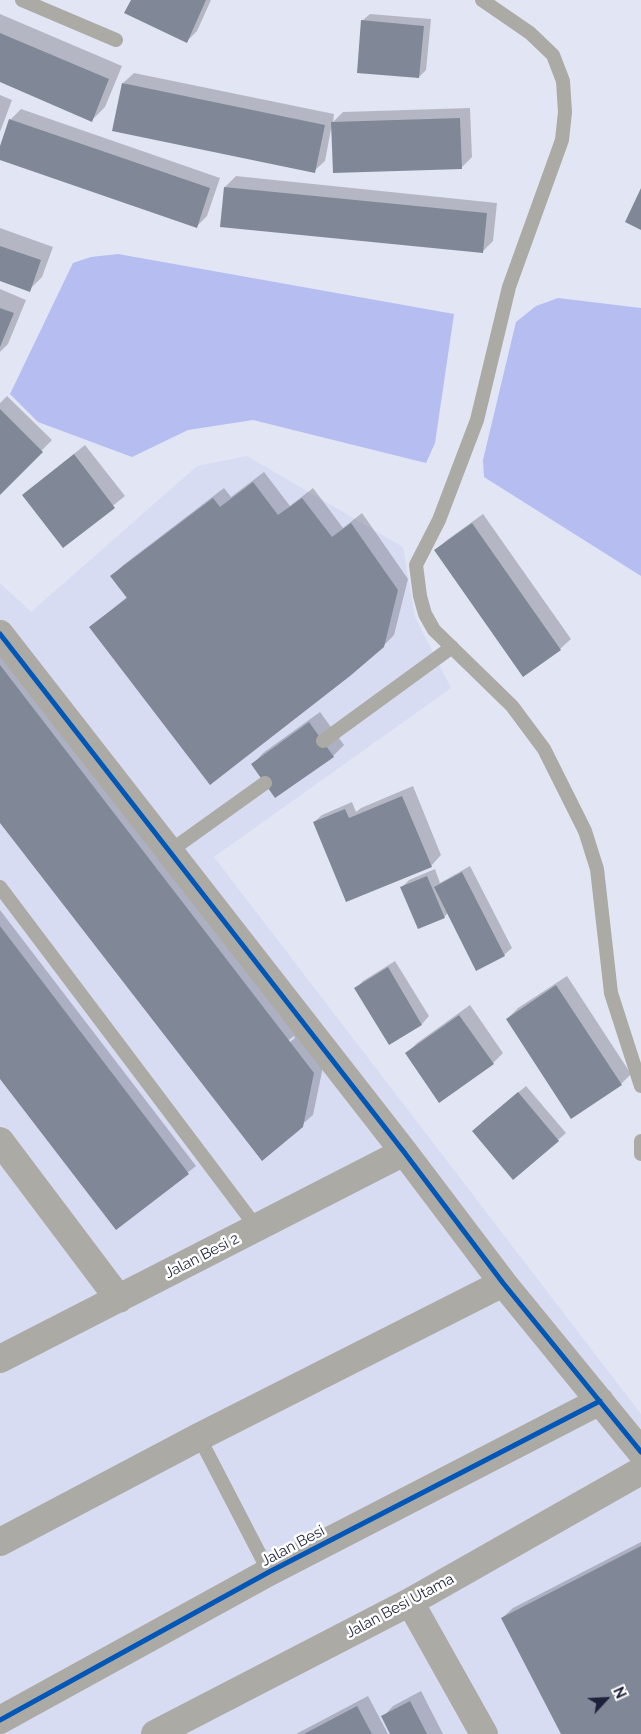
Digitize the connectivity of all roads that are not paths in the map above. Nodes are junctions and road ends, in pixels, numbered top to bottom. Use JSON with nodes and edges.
{"nodes":[{"id":1,"x":22,"y":0,"type":"edge"},
{"id":2,"x":482,"y":0,"type":"edge"},
{"id":3,"x":116,"y":40,"type":"dead end"},
{"id":4,"x":0,"y":634,"type":"edge"},
{"id":5,"x":452,"y":647,"type":"junction"},
{"id":6,"x":323,"y":741,"type":"dead end"},
{"id":7,"x":265,"y":783,"type":"dead end"},
{"id":8,"x":170,"y":851,"type":"junction"},
{"id":9,"x":0,"y":887,"type":"edge"},
{"id":10,"x":641,"y":1086,"type":"edge"},
{"id":11,"x":0,"y":1141,"type":"edge"},
{"id":12,"x":641,"y":1141,"type":"edge"},
{"id":13,"x":404,"y":1152,"type":"junction"},
{"id":14,"x":641,"y":1154,"type":"edge"},
{"id":15,"x":257,"y":1228,"type":"junction"},
{"id":16,"x":503,"y":1283,"type":"junction"},
{"id":17,"x":119,"y":1299,"type":"junction"},
{"id":18,"x":0,"y":1359,"type":"edge"},
{"id":19,"x":600,"y":1401,"type":"junction"},
{"id":20,"x":199,"y":1437,"type":"junction"},
{"id":21,"x":641,"y":1452,"type":"edge"},
{"id":22,"x":641,"y":1471,"type":"edge"},
{"id":23,"x":0,"y":1542,"type":"edge"},
{"id":24,"x":269,"y":1572,"type":"junction"},
{"id":25,"x":410,"y":1602,"type":"junction"},
{"id":26,"x":0,"y":1720,"type":"edge"},
{"id":27,"x":156,"y":1734,"type":"edge"},
{"id":28,"x":484,"y":1734,"type":"edge"}],
"edges":[{"from":1,"to":3,"type":"lane"},
{"from":2,"to":5,"type":"lane"},
{"from":4,"to":8,"type":"street"},
{"from":5,"to":6,"type":"lane"},
{"from":5,"to":10,"type":"lane"},
{"from":7,"to":8,"type":"lane"},
{"from":8,"to":13,"type":"street"},
{"from":9,"to":15,"type":"lane"},
{"from":11,"to":17,"type":"street"},
{"from":12,"to":14,"type":"lane"},
{"from":13,"to":15,"type":"street","name":"Jalan Besi 2"},
{"from":13,"to":16,"type":"street"},
{"from":15,"to":17,"type":"street","name":"Jalan Besi 2"},
{"from":16,"to":19,"type":"street"},
{"from":16,"to":20,"type":"street"},
{"from":17,"to":18,"type":"street","name":"Jalan Besi 2"},
{"from":19,"to":21,"type":"street"},
{"from":19,"to":24,"type":"street","name":"Jalan Besi"},
{"from":20,"to":23,"type":"street"},
{"from":20,"to":24,"type":"lane"},
{"from":22,"to":25,"type":"street","name":"Jalan Besi Utama"},
{"from":24,"to":26,"type":"street","name":"Jalan Besi"},
{"from":25,"to":27,"type":"street","name":"Jalan Besi Utama"},
{"from":25,"to":28,"type":"street"}]}
